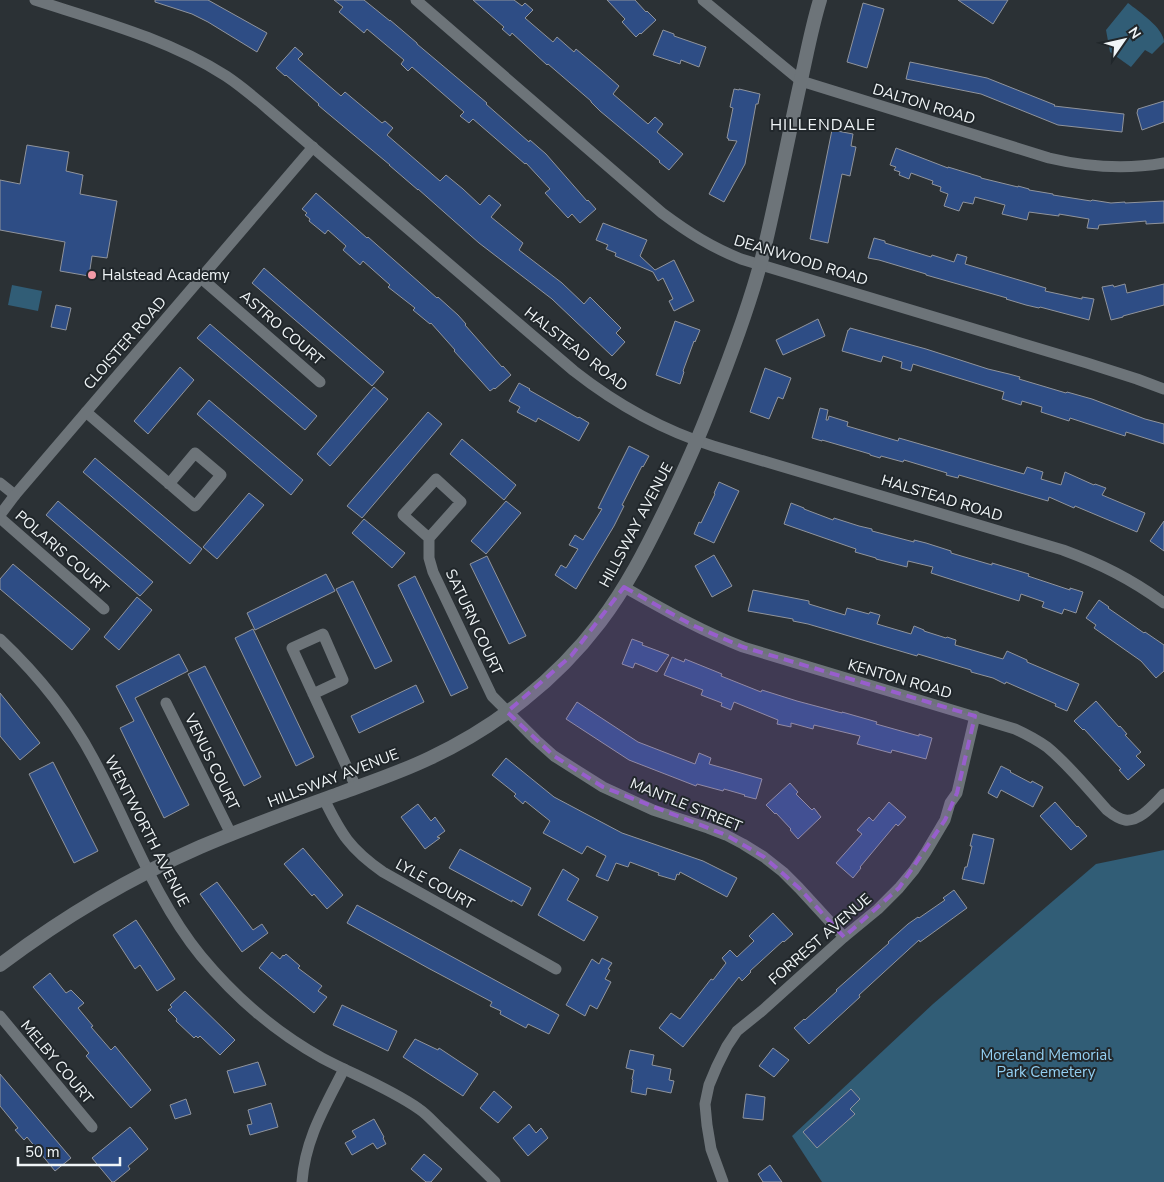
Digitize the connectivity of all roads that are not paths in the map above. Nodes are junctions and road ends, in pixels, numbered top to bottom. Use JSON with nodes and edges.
{"nodes":[{"id":1,"x":35,"y":0,"type":"edge"},
{"id":2,"x":416,"y":0,"type":"edge"},
{"id":3,"x":703,"y":0,"type":"edge"},
{"id":4,"x":820,"y":0,"type":"edge"},
{"id":5,"x":801,"y":81,"type":"junction"},
{"id":6,"x":313,"y":147,"type":"junction"},
{"id":7,"x":1164,"y":163,"type":"edge"},
{"id":8,"x":760,"y":265,"type":"junction"},
{"id":9,"x":201,"y":278,"type":"junction"},
{"id":10,"x":320,"y":382,"type":"dead end"},
{"id":11,"x":1164,"y":389,"type":"edge"},
{"id":12,"x":86,"y":412,"type":"junction"},
{"id":13,"x":697,"y":442,"type":"junction"},
{"id":14,"x":0,"y":483,"type":"edge"},
{"id":15,"x":169,"y":484,"type":"junction"},
{"id":16,"x":15,"y":495,"type":"junction"},
{"id":17,"x":0,"y":516,"type":"edge"},
{"id":18,"x":429,"y":538,"type":"junction"},
{"id":19,"x":624,"y":587,"type":"junction"},
{"id":20,"x":1164,"y":603,"type":"edge"},
{"id":21,"x":104,"y":609,"type":"dead end"},
{"id":22,"x":0,"y":639,"type":"edge"},
{"id":23,"x":313,"y":694,"type":"junction"},
{"id":24,"x":166,"y":703,"type":"dead end"},
{"id":25,"x":507,"y":712,"type":"junction"},
{"id":26,"x":975,"y":716,"type":"junction"},
{"id":27,"x":356,"y":787,"type":"junction"},
{"id":28,"x":1164,"y":794,"type":"edge"},
{"id":29,"x":324,"y":799,"type":"junction"},
{"id":30,"x":231,"y":834,"type":"junction"},
{"id":31,"x":148,"y":871,"type":"junction"},
{"id":32,"x":844,"y":937,"type":"junction"},
{"id":33,"x":0,"y":965,"type":"edge"},
{"id":34,"x":556,"y":969,"type":"dead end"},
{"id":35,"x":0,"y":1016,"type":"edge"},
{"id":36,"x":344,"y":1069,"type":"junction"},
{"id":37,"x":92,"y":1127,"type":"dead end"},
{"id":38,"x":302,"y":1182,"type":"edge"},
{"id":39,"x":496,"y":1182,"type":"edge"},
{"id":40,"x":723,"y":1182,"type":"edge"}],
"edges":[{"from":1,"to":6,"type":"street","name":"HALSTEAD ROAD"},
{"from":2,"to":8,"type":"street","name":"DEANWOOD ROAD"},
{"from":3,"to":5,"type":"street","name":"DALTON ROAD"},
{"from":4,"to":5,"type":"street","name":"HILLSWAY AVENUE"},
{"from":5,"to":7,"type":"street","name":"DALTON ROAD"},
{"from":5,"to":8,"type":"street","name":"HILLSWAY AVENUE"},
{"from":6,"to":9,"type":"street","name":"CLOISTER ROAD"},
{"from":6,"to":13,"type":"street","name":"HALSTEAD ROAD"},
{"from":8,"to":11,"type":"street","name":"DEANWOOD ROAD"},
{"from":8,"to":13,"type":"street","name":"HILLSWAY AVENUE"},
{"from":9,"to":10,"type":"street","name":"ASTRO COURT"},
{"from":9,"to":12,"type":"street","name":"CLOISTER ROAD"},
{"from":12,"to":15,"type":"street"},
{"from":12,"to":16,"type":"street","name":"CLOISTER ROAD"},
{"from":13,"to":19,"type":"street","name":"HILLSWAY AVENUE"},
{"from":13,"to":20,"type":"street","name":"HALSTEAD ROAD"},
{"from":14,"to":16,"type":"street"},
{"from":15,"to":15,"type":"street"},
{"from":16,"to":17,"type":"street","name":"CLOISTER ROAD"},
{"from":17,"to":21,"type":"street","name":"POLARIS COURT"},
{"from":18,"to":18,"type":"street"},
{"from":18,"to":25,"type":"street","name":"SATURN COURT"},
{"from":19,"to":25,"type":"street","name":"HILLSWAY AVENUE"},
{"from":19,"to":26,"type":"street","name":"KENTON ROAD"},
{"from":22,"to":31,"type":"street","name":"WENTWORTH AVENUE"},
{"from":23,"to":23,"type":"street"},
{"from":23,"to":27,"type":"street"},
{"from":24,"to":30,"type":"street","name":"VENUS COURT"},
{"from":25,"to":27,"type":"street","name":"HILLSWAY AVENUE"},
{"from":25,"to":32,"type":"street","name":"MANTLE STREET"},
{"from":26,"to":28,"type":"street","name":"KENTON ROAD"},
{"from":26,"to":32,"type":"street","name":"FORREST AVENUE"},
{"from":27,"to":29,"type":"street","name":"HILLSWAY AVENUE"},
{"from":29,"to":30,"type":"street","name":"HILLSWAY AVENUE"},
{"from":29,"to":34,"type":"street","name":"LYLE COURT"},
{"from":30,"to":31,"type":"street","name":"HILLSWAY AVENUE"},
{"from":31,"to":33,"type":"street","name":"HILLSWAY AVENUE"},
{"from":31,"to":36,"type":"street","name":"WENTWORTH AVENUE"},
{"from":32,"to":40,"type":"street","name":"FORREST AVENUE"},
{"from":35,"to":37,"type":"street","name":"MELBY COURT"},
{"from":36,"to":38,"type":"street"},
{"from":36,"to":39,"type":"street","name":"WENTWORTH AVENUE"}]}
